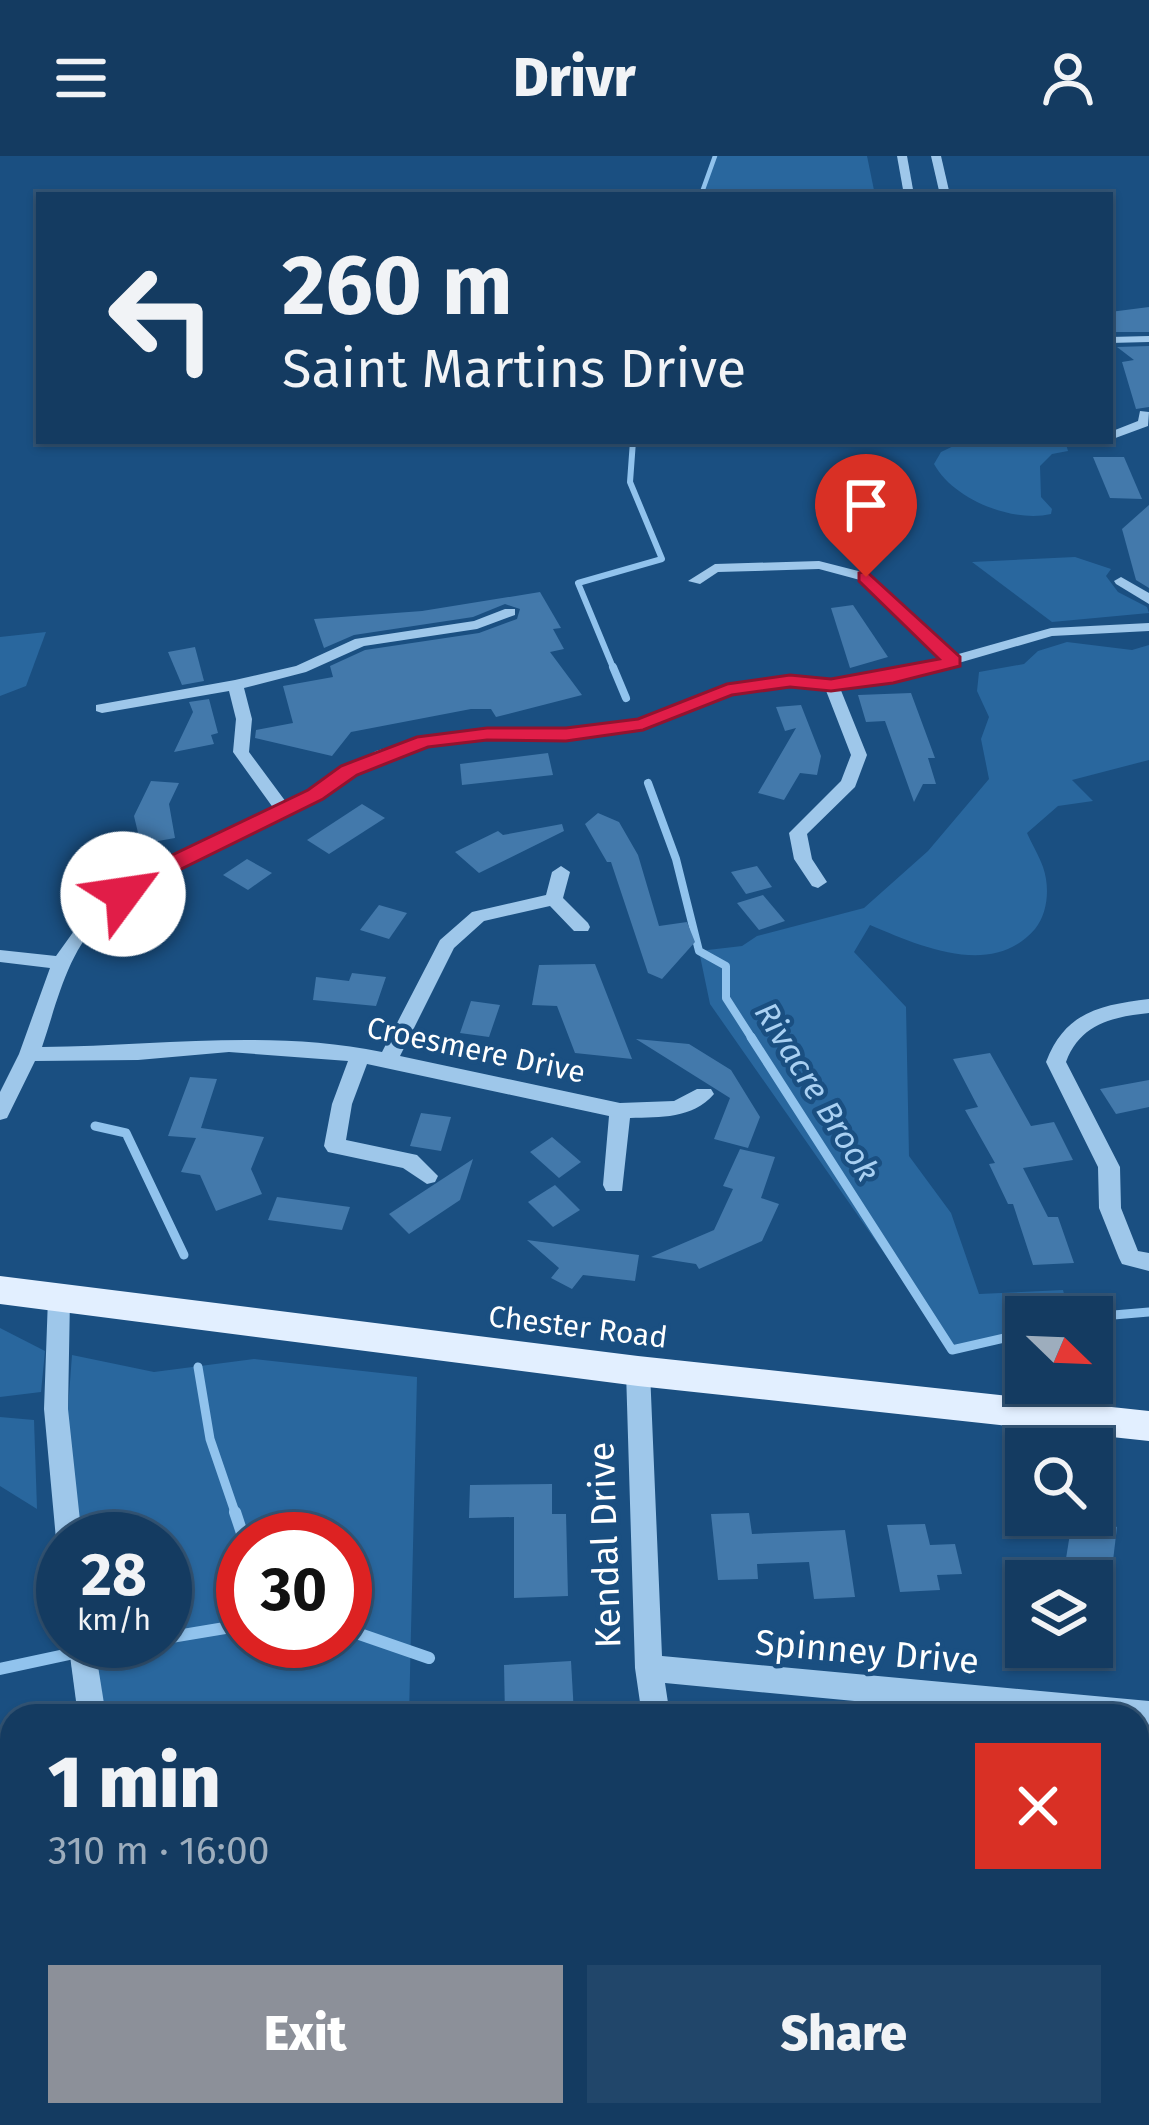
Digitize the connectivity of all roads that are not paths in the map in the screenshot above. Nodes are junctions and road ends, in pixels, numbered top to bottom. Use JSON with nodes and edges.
{"nodes":[{"id":1,"x":902,"y":156,"type":"edge"},
{"id":2,"x":936,"y":156,"type":"edge"},
{"id":3,"x":908,"y":192,"type":"edge"},
{"id":4,"x":944,"y":192,"type":"edge"},
{"id":5,"x":1149,"y":340,"type":"edge"},
{"id":6,"x":1113,"y":345,"type":"edge"},
{"id":7,"x":1143,"y":415,"type":"edge"},
{"id":8,"x":1113,"y":434,"type":"edge"},
{"id":9,"x":695,"y":581,"type":"dead end"},
{"id":10,"x":1120,"y":581,"type":"dead end"},
{"id":11,"x":1149,"y":600,"type":"edge"},
{"id":12,"x":510,"y":612,"type":"dead end"},
{"id":13,"x":477,"y":625,"type":"junction"},
{"id":14,"x":1149,"y":627,"type":"edge"},
{"id":15,"x":504,"y":633,"type":"dead end"},
{"id":16,"x":953,"y":662,"type":"junction"},
{"id":17,"x":235,"y":685,"type":"junction"},
{"id":18,"x":831,"y":685,"type":"junction"},
{"id":19,"x":102,"y":708,"type":"dead end"},
{"id":20,"x":284,"y":811,"type":"junction"},
{"id":21,"x":561,"y":872,"type":"dead end"},
{"id":22,"x":818,"y":882,"type":"dead end"},
{"id":23,"x":554,"y":899,"type":"junction"},
{"id":24,"x":581,"y":927,"type":"dead end"},
{"id":25,"x":0,"y":956,"type":"edge"},
{"id":26,"x":61,"y":963,"type":"junction"},
{"id":27,"x":1149,"y":1006,"type":"edge"},
{"id":28,"x":29,"y":1054,"type":"junction"},
{"id":29,"x":361,"y":1054,"type":"junction"},
{"id":30,"x":388,"y":1058,"type":"junction"},
{"id":31,"x":704,"y":1094,"type":"dead end"},
{"id":32,"x":620,"y":1111,"type":"junction"},
{"id":33,"x":0,"y":1112,"type":"edge"},
{"id":34,"x":428,"y":1176,"type":"dead end"},
{"id":35,"x":614,"y":1185,"type":"dead end"},
{"id":36,"x":1132,"y":1264,"type":"edge"},
{"id":37,"x":0,"y":1290,"type":"edge"},
{"id":38,"x":59,"y":1298,"type":"junction"},
{"id":39,"x":638,"y":1371,"type":"junction"},
{"id":40,"x":1149,"y":1426,"type":"edge"},
{"id":41,"x":66,"y":1512,"type":"edge"},
{"id":42,"x":85,"y":1668,"type":"edge"},
{"id":43,"x":649,"y":1668,"type":"junction"},
{"id":44,"x":90,"y":1704,"type":"edge"},
{"id":45,"x":654,"y":1704,"type":"edge"},
{"id":46,"x":1032,"y":1704,"type":"edge"}],
"edges":[{"from":1,"to":3,"type":"street"},
{"from":2,"to":4,"type":"street"},
{"from":5,"to":6,"type":"street"},
{"from":7,"to":8,"type":"street"},
{"from":9,"to":16,"type":"street"},
{"from":10,"to":11,"type":"street"},
{"from":12,"to":13,"type":"street"},
{"from":13,"to":15,"type":"street"},
{"from":13,"to":17,"type":"street"},
{"from":14,"to":16,"type":"street"},
{"from":16,"to":18,"type":"street"},
{"from":17,"to":19,"type":"street"},
{"from":17,"to":20,"type":"street"},
{"from":18,"to":20,"type":"street"},
{"from":18,"to":22,"type":"street"},
{"from":20,"to":26,"type":"street"},
{"from":21,"to":23,"type":"street"},
{"from":23,"to":24,"type":"street"},
{"from":23,"to":30,"type":"street"},
{"from":25,"to":26,"type":"street"},
{"from":26,"to":28,"type":"street"},
{"from":27,"to":36,"type":"street"},
{"from":28,"to":29,"type":"street","name":"Croesmere Drive"},
{"from":28,"to":33,"type":"street"},
{"from":29,"to":30,"type":"street","name":"Croesmere Drive"},
{"from":29,"to":34,"type":"street"},
{"from":30,"to":32,"type":"street","name":"Croesmere Drive"},
{"from":31,"to":32,"type":"street"},
{"from":32,"to":35,"type":"street","name":"Croesmere Drive"},
{"from":37,"to":38,"type":"main road","name":"Chester Road"},
{"from":38,"to":39,"type":"main road","name":"Chester Road"},
{"from":38,"to":41,"type":"street"},
{"from":39,"to":40,"type":"main road","name":"Chester Road"},
{"from":39,"to":43,"type":"street","name":"Kendal Drive"},
{"from":42,"to":44,"type":"street"},
{"from":43,"to":45,"type":"street","name":"Kendal Drive"},
{"from":43,"to":46,"type":"street","name":"Spinney Drive"}]}
